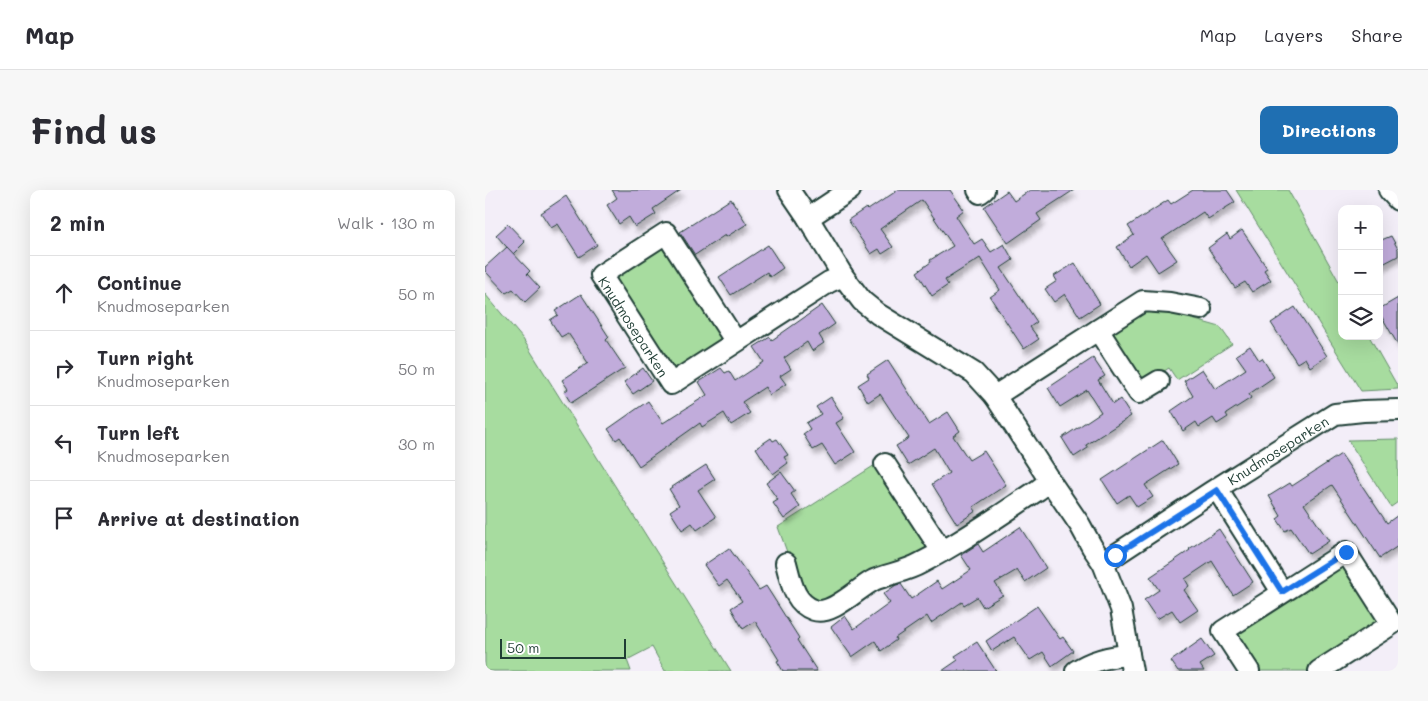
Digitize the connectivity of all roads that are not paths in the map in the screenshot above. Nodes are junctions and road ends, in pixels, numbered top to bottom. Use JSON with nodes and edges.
{"nodes":[{"id":1,"x":789,"y":190,"type":"edge"},
{"id":2,"x":850,"y":190,"type":"edge"},
{"id":3,"x":978,"y":190,"type":"edge"},
{"id":4,"x":984,"y":190,"type":"edge"},
{"id":5,"x":1389,"y":190,"type":"edge"},
{"id":6,"x":1398,"y":200,"type":"edge"},
{"id":7,"x":808,"y":218,"type":"junction"},
{"id":8,"x":843,"y":276,"type":"junction"},
{"id":9,"x":1201,"y":309,"type":"dead end"},
{"id":10,"x":1098,"y":330,"type":"junction"},
{"id":11,"x":736,"y":342,"type":"junction"},
{"id":12,"x":1159,"y":381,"type":"dead end"},
{"id":13,"x":995,"y":396,"type":"junction"},
{"id":14,"x":1398,"y":410,"type":"edge"},
{"id":15,"x":885,"y":464,"type":"dead end"},
{"id":16,"x":1050,"y":481,"type":"junction"},
{"id":17,"x":1217,"y":490,"type":"junction"},
{"id":18,"x":943,"y":551,"type":"junction"},
{"id":19,"x":1103,"y":563,"type":"junction"},
{"id":20,"x":786,"y":564,"type":"dead end"},
{"id":21,"x":1282,"y":592,"type":"junction"},
{"id":22,"x":1130,"y":663,"type":"edge"},
{"id":23,"x":1076,"y":671,"type":"edge"},
{"id":24,"x":1249,"y":671,"type":"edge"},
{"id":25,"x":1319,"y":671,"type":"edge"}],
"edges":[{"from":1,"to":7,"type":"street"},
{"from":2,"to":7,"type":"street"},
{"from":3,"to":4,"type":"street"},
{"from":5,"to":6,"type":"street"},
{"from":7,"to":8,"type":"street"},
{"from":8,"to":11,"type":"street","name":"Knudmoseparken"},
{"from":8,"to":13,"type":"street"},
{"from":9,"to":10,"type":"street"},
{"from":10,"to":12,"type":"street"},
{"from":10,"to":13,"type":"street"},
{"from":11,"to":11,"type":"street","name":"Knudmoseparken"},
{"from":13,"to":16,"type":"street"},
{"from":14,"to":17,"type":"street","name":"Knudmoseparken"},
{"from":15,"to":18,"type":"street"},
{"from":16,"to":18,"type":"street"},
{"from":16,"to":19,"type":"street"},
{"from":17,"to":19,"type":"street","name":"Knudmoseparken"},
{"from":17,"to":21,"type":"street","name":"Knudmoseparken"},
{"from":18,"to":20,"type":"street"},
{"from":19,"to":22,"type":"street"},
{"from":21,"to":24,"type":"street"},
{"from":21,"to":25,"type":"street"},
{"from":22,"to":23,"type":"street"}]}
